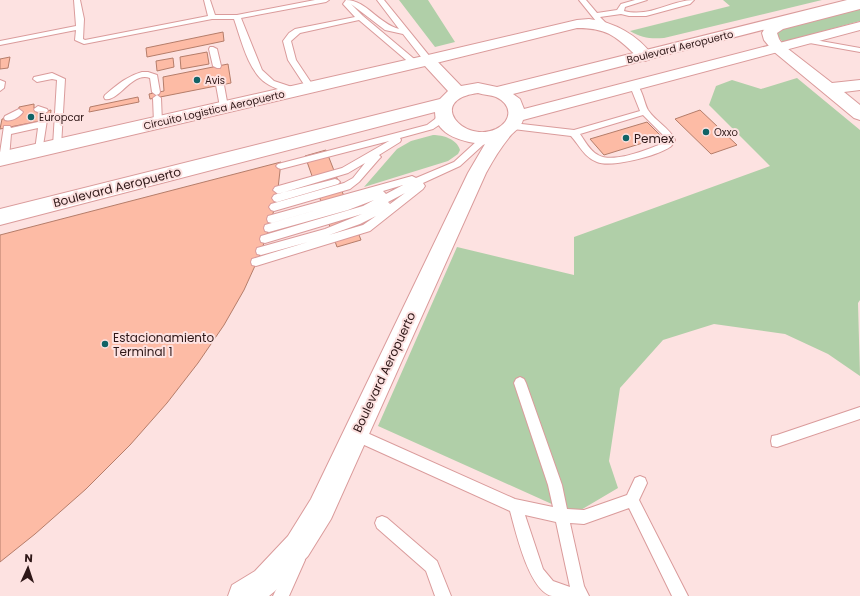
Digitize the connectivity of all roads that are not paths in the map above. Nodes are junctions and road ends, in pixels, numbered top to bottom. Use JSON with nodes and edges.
{"nodes":[{"id":1,"x":77,"y":0,"type":"edge"},
{"id":2,"x":206,"y":0,"type":"edge"},
{"id":3,"x":326,"y":0,"type":"edge"},
{"id":4,"x":350,"y":0,"type":"edge"},
{"id":5,"x":380,"y":0,"type":"edge"},
{"id":6,"x":582,"y":0,"type":"edge"},
{"id":7,"x":644,"y":0,"type":"edge"},
{"id":8,"x":691,"y":0,"type":"edge"},
{"id":9,"x":860,"y":1,"type":"edge"},
{"id":10,"x":860,"y":5,"type":"edge"},
{"id":11,"x":621,"y":12,"type":"junction"},
{"id":12,"x":212,"y":17,"type":"junction"},
{"id":13,"x":237,"y":17,"type":"junction"},
{"id":14,"x":360,"y":18,"type":"junction"},
{"id":15,"x":600,"y":20,"type":"junction"},
{"id":16,"x":860,"y":26,"type":"edge"},
{"id":17,"x":80,"y":27,"type":"junction"},
{"id":18,"x":404,"y":32,"type":"junction"},
{"id":19,"x":807,"y":40,"type":"junction"},
{"id":20,"x":0,"y":43,"type":"edge"},
{"id":21,"x":778,"y":48,"type":"junction"},
{"id":22,"x":214,"y":49,"type":"dead end"},
{"id":23,"x":860,"y":50,"type":"edge"},
{"id":24,"x":645,"y":56,"type":"junction"},
{"id":25,"x":422,"y":62,"type":"junction"},
{"id":26,"x":218,"y":66,"type":"dead end"},
{"id":27,"x":37,"y":79,"type":"dead end"},
{"id":28,"x":220,"y":85,"type":"dead end"},
{"id":29,"x":860,"y":85,"type":"edge"},
{"id":30,"x":634,"y":86,"type":"junction"},
{"id":31,"x":302,"y":89,"type":"junction"},
{"id":32,"x":829,"y":89,"type":"junction"},
{"id":33,"x":458,"y":92,"type":"junction"},
{"id":34,"x":499,"y":92,"type":"junction"},
{"id":35,"x":108,"y":97,"type":"dead end"},
{"id":36,"x":224,"y":107,"type":"junction"},
{"id":37,"x":444,"y":107,"type":"junction"},
{"id":38,"x":19,"y":112,"type":"dead end"},
{"id":39,"x":645,"y":112,"type":"junction"},
{"id":40,"x":860,"y":114,"type":"edge"},
{"id":41,"x":8,"y":118,"type":"dead end"},
{"id":42,"x":158,"y":122,"type":"junction"},
{"id":43,"x":507,"y":128,"type":"junction"},
{"id":44,"x":420,"y":130,"type":"junction"},
{"id":45,"x":574,"y":133,"type":"junction"},
{"id":46,"x":405,"y":136,"type":"junction"},
{"id":47,"x":391,"y":144,"type":"junction"},
{"id":48,"x":57,"y":146,"type":"junction"},
{"id":49,"x":38,"y":150,"type":"junction"},
{"id":50,"x":2,"y":158,"type":"edge"},
{"id":51,"x":443,"y":170,"type":"junction"},
{"id":52,"x":278,"y":186,"type":"junction"},
{"id":53,"x":0,"y":217,"type":"edge"},
{"id":54,"x":270,"y":224,"type":"dead end"},
{"id":55,"x":265,"y":239,"type":"dead end"},
{"id":56,"x":261,"y":250,"type":"dead end"},
{"id":57,"x":256,"y":262,"type":"dead end"},
{"id":58,"x":520,"y":382,"type":"dead end"},
{"id":59,"x":860,"y":412,"type":"edge"},
{"id":60,"x":356,"y":434,"type":"junction"},
{"id":61,"x":777,"y":441,"type":"dead end"},
{"id":62,"x":640,"y":483,"type":"dead end"},
{"id":63,"x":632,"y":500,"type":"junction"},
{"id":64,"x":515,"y":506,"type":"junction"},
{"id":65,"x":321,"y":509,"type":"junction"},
{"id":66,"x":561,"y":516,"type":"junction"},
{"id":67,"x":382,"y":523,"type":"dead end"},
{"id":68,"x":243,"y":596,"type":"edge"},
{"id":69,"x":282,"y":596,"type":"edge"},
{"id":70,"x":443,"y":596,"type":"edge"},
{"id":71,"x":573,"y":596,"type":"edge"},
{"id":72,"x":581,"y":596,"type":"edge"},
{"id":73,"x":680,"y":596,"type":"edge"}],
"edges":[{"from":1,"to":17,"type":"lane"},
{"from":2,"to":12,"type":"lane"},
{"from":3,"to":13,"type":"lane"},
{"from":4,"to":14,"type":"lane"},
{"from":4,"to":18,"type":"lane"},
{"from":5,"to":18,"type":"lane"},
{"from":6,"to":15,"type":"lane"},
{"from":7,"to":11,"type":"lane"},
{"from":8,"to":11,"type":"lane"},
{"from":9,"to":24,"type":"street","name":"Boulevard Aeropuerto"},
{"from":10,"to":21,"type":"street"},
{"from":11,"to":15,"type":"lane"},
{"from":12,"to":13,"type":"lane"},
{"from":12,"to":17,"type":"lane"},
{"from":13,"to":31,"type":"lane"},
{"from":14,"to":25,"type":"lane"},
{"from":14,"to":31,"type":"lane"},
{"from":15,"to":24,"type":"street","name":"Circuito Logistica Aeropuerto"},
{"from":15,"to":25,"type":"street","name":"Circuito Logistica Aeropuerto"},
{"from":16,"to":19,"type":"street"},
{"from":17,"to":20,"type":"lane"},
{"from":18,"to":25,"type":"lane"},
{"from":19,"to":21,"type":"street"},
{"from":19,"to":23,"type":"lane"},
{"from":21,"to":30,"type":"street"},
{"from":21,"to":32,"type":"street"},
{"from":22,"to":26,"type":"lane"},
{"from":24,"to":34,"type":"street","name":"Boulevard Aeropuerto"},
{"from":25,"to":31,"type":"street","name":"Circuito Logistica Aeropuerto"},
{"from":25,"to":33,"type":"street"},
{"from":27,"to":48,"type":"lane"},
{"from":28,"to":36,"type":"lane"},
{"from":29,"to":32,"type":"street"},
{"from":30,"to":39,"type":"lane"},
{"from":30,"to":43,"type":"street"},
{"from":31,"to":36,"type":"street","name":"Circuito Logistica Aeropuerto"},
{"from":32,"to":40,"type":"street"},
{"from":33,"to":34,"type":"street"},
{"from":33,"to":37,"type":"street"},
{"from":34,"to":43,"type":"street"},
{"from":35,"to":42,"type":"lane"},
{"from":36,"to":42,"type":"street","name":"Circuito Logistica Aeropuerto"},
{"from":37,"to":43,"type":"street"},
{"from":37,"to":44,"type":"lane"},
{"from":37,"to":53,"type":"street","name":"Boulevard Aeropuerto"},
{"from":38,"to":41,"type":"lane"},
{"from":39,"to":45,"type":"lane"},
{"from":39,"to":45,"type":"lane"},
{"from":42,"to":48,"type":"street","name":"Circuito Logistica Aeropuerto"},
{"from":43,"to":45,"type":"lane"},
{"from":43,"to":51,"type":"lane"},
{"from":43,"to":60,"type":"street","name":"Boulevard Aeropuerto"},
{"from":44,"to":46,"type":"lane"},
{"from":44,"to":52,"type":"lane"},
{"from":46,"to":47,"type":"lane"},
{"from":46,"to":52,"type":"lane"},
{"from":47,"to":52,"type":"lane"},
{"from":47,"to":52,"type":"lane"},
{"from":48,"to":49,"type":"street","name":"Circuito Logistica Aeropuerto"},
{"from":49,"to":50,"type":"street","name":"Circuito Logistica Aeropuerto"},
{"from":49,"to":50,"type":"lane"},
{"from":51,"to":54,"type":"lane"},
{"from":51,"to":55,"type":"lane"},
{"from":51,"to":56,"type":"lane"},
{"from":51,"to":57,"type":"lane"},
{"from":58,"to":66,"type":"lane"},
{"from":59,"to":61,"type":"lane"},
{"from":60,"to":64,"type":"lane"},
{"from":60,"to":65,"type":"street","name":"Boulevard Aeropuerto"},
{"from":62,"to":63,"type":"lane"},
{"from":63,"to":66,"type":"lane"},
{"from":63,"to":73,"type":"lane"},
{"from":64,"to":66,"type":"lane"},
{"from":64,"to":71,"type":"lane"},
{"from":65,"to":68,"type":"street","name":"Boulevard Aeropuerto"},
{"from":65,"to":69,"type":"lane"},
{"from":66,"to":72,"type":"lane"},
{"from":67,"to":70,"type":"lane"}]}
